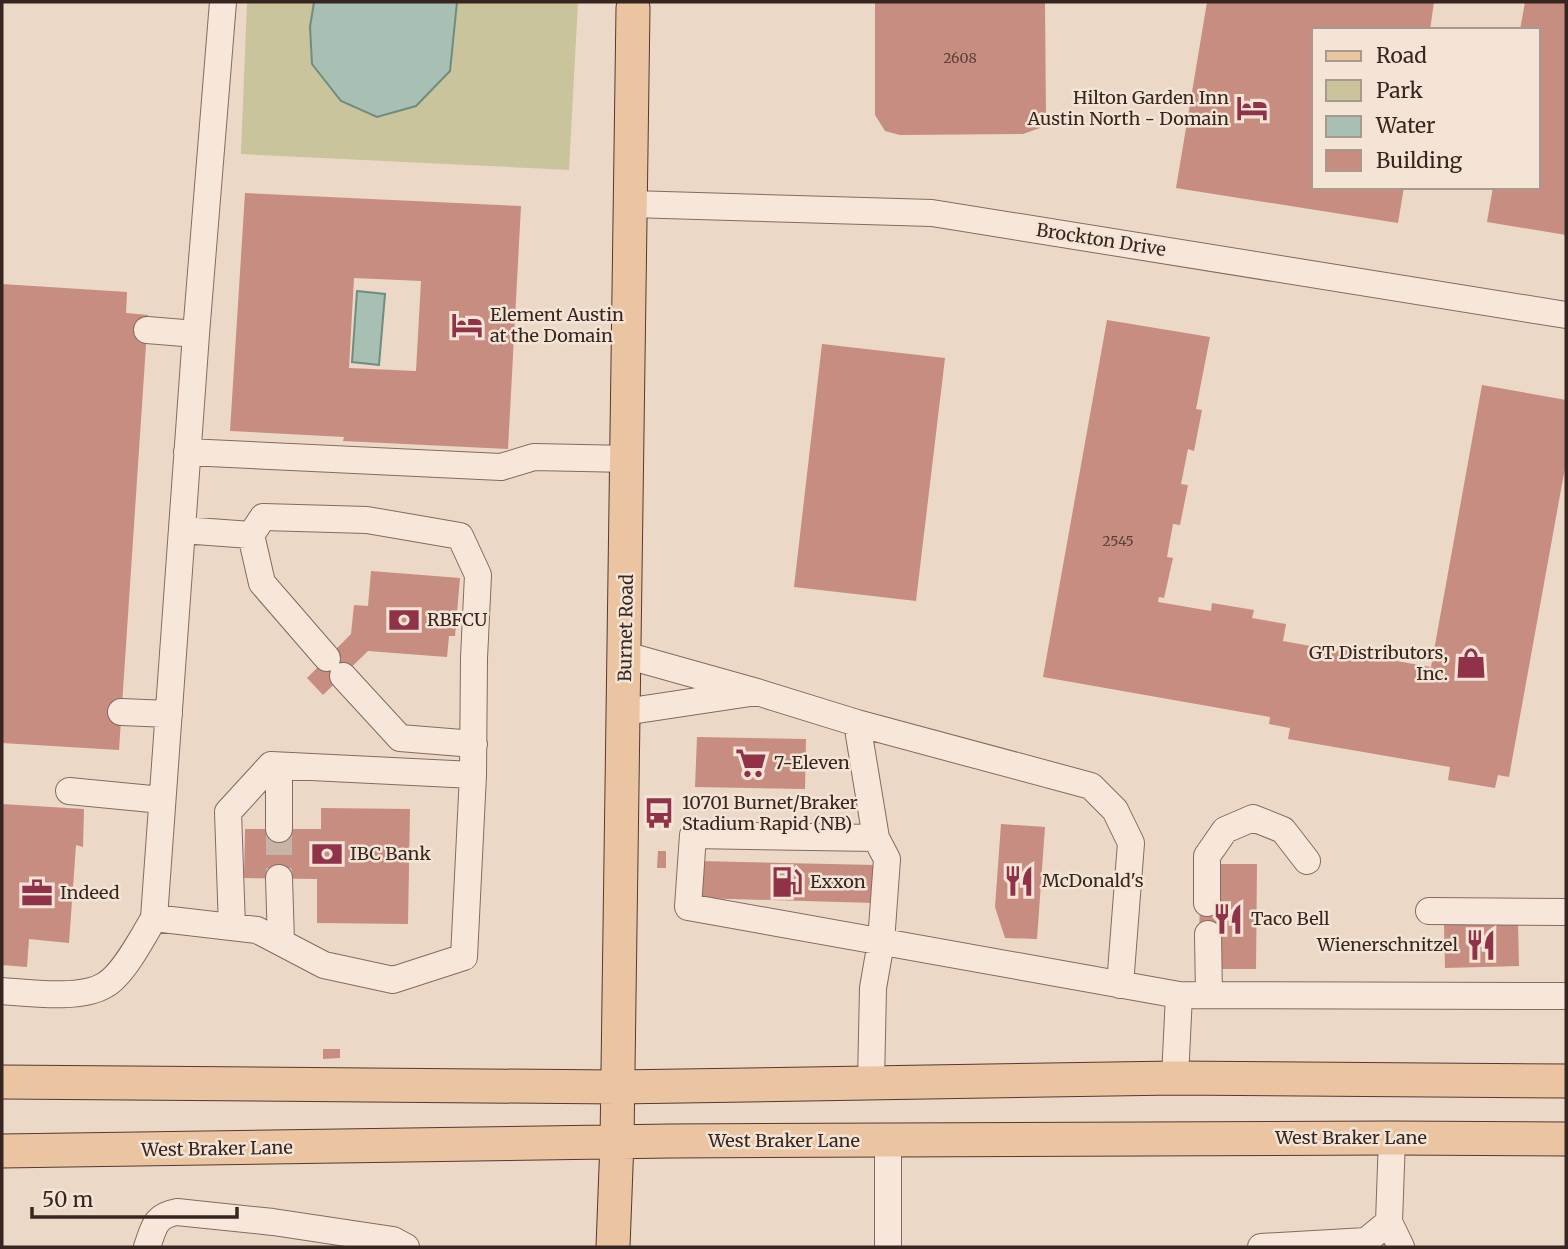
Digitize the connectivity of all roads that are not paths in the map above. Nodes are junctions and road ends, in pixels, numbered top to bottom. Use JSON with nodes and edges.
{"nodes":[{"id":1,"x":223,"y":2,"type":"edge"},
{"id":2,"x":633,"y":4,"type":"edge"},
{"id":3,"x":631,"y":204,"type":"junction"},
{"id":4,"x":1566,"y":315,"type":"edge"},
{"id":5,"x":147,"y":330,"type":"dead end"},
{"id":6,"x":196,"y":334,"type":"junction"},
{"id":7,"x":187,"y":452,"type":"junction"},
{"id":8,"x":629,"y":459,"type":"junction"},
{"id":9,"x":182,"y":530,"type":"junction"},
{"id":10,"x":251,"y":536,"type":"junction"},
{"id":11,"x":625,"y":655,"type":"junction"},
{"id":12,"x":757,"y":692,"type":"junction"},
{"id":13,"x":121,"y":712,"type":"dead end"},
{"id":14,"x":624,"y":712,"type":"junction"},
{"id":15,"x":169,"y":714,"type":"junction"},
{"id":16,"x":857,"y":723,"type":"junction"},
{"id":17,"x":474,"y":744,"type":"junction"},
{"id":18,"x":279,"y":766,"type":"junction"},
{"id":19,"x":473,"y":775,"type":"junction"},
{"id":20,"x":69,"y":791,"type":"dead end"},
{"id":21,"x":162,"y":800,"type":"junction"},
{"id":22,"x":279,"y":830,"type":"tunnel mouth"},
{"id":23,"x":876,"y":838,"type":"junction"},
{"id":24,"x":1307,"y":862,"type":"dead end"},
{"id":25,"x":279,"y":878,"type":"tunnel mouth"},
{"id":26,"x":1208,"y":903,"type":"dead end"},
{"id":27,"x":1429,"y":911,"type":"dead end"},
{"id":28,"x":1566,"y":912,"type":"edge"},
{"id":29,"x":154,"y":918,"type":"junction"},
{"id":30,"x":232,"y":927,"type":"junction"},
{"id":31,"x":1208,"y":934,"type":"dead end"},
{"id":32,"x":281,"y":942,"type":"junction"},
{"id":33,"x":881,"y":942,"type":"junction"},
{"id":34,"x":1120,"y":985,"type":"junction"},
{"id":35,"x":2,"y":990,"type":"edge"},
{"id":36,"x":1179,"y":995,"type":"junction"},
{"id":37,"x":1209,"y":995,"type":"junction"},
{"id":38,"x":1566,"y":996,"type":"edge"},
{"id":39,"x":1175,"y":1078,"type":"junction"},
{"id":40,"x":1566,"y":1081,"type":"edge"},
{"id":41,"x":2,"y":1082,"type":"edge"},
{"id":42,"x":871,"y":1083,"type":"junction"},
{"id":43,"x":617,"y":1087,"type":"junction"},
{"id":44,"x":1392,"y":1138,"type":"junction"},
{"id":45,"x":1566,"y":1139,"type":"edge"},
{"id":46,"x":617,"y":1141,"type":"junction"},
{"id":47,"x":888,"y":1142,"type":"junction"},
{"id":48,"x":2,"y":1151,"type":"edge"},
{"id":49,"x":1389,"y":1222,"type":"junction"},
{"id":50,"x":1366,"y":1244,"type":"edge"},
{"id":51,"x":147,"y":1247,"type":"edge"},
{"id":52,"x":406,"y":1247,"type":"edge"},
{"id":53,"x":613,"y":1247,"type":"edge"},
{"id":54,"x":888,"y":1247,"type":"edge"},
{"id":55,"x":1261,"y":1247,"type":"edge"},
{"id":56,"x":1401,"y":1247,"type":"edge"}],
"edges":[{"from":1,"to":6,"type":"street"},
{"from":2,"to":3,"type":"main road","name":"Burnet Road"},
{"from":3,"to":4,"type":"street","name":"Brockton Drive"},
{"from":3,"to":8,"type":"main road","name":"Burnet Road"},
{"from":5,"to":6,"type":"street"},
{"from":6,"to":7,"type":"street"},
{"from":7,"to":8,"type":"street"},
{"from":7,"to":9,"type":"street"},
{"from":8,"to":11,"type":"main road","name":"Burnet Road"},
{"from":9,"to":10,"type":"street"},
{"from":9,"to":15,"type":"street"},
{"from":10,"to":17,"type":"street"},
{"from":10,"to":17,"type":"street"},
{"from":11,"to":12,"type":"street"},
{"from":11,"to":14,"type":"main road","name":"Burnet Road"},
{"from":12,"to":14,"type":"street"},
{"from":12,"to":16,"type":"street"},
{"from":13,"to":15,"type":"street"},
{"from":14,"to":43,"type":"main road","name":"Burnet Road"},
{"from":15,"to":21,"type":"street"},
{"from":16,"to":23,"type":"street"},
{"from":16,"to":34,"type":"street"},
{"from":17,"to":19,"type":"street"},
{"from":18,"to":19,"type":"street"},
{"from":18,"to":22,"type":"street"},
{"from":18,"to":30,"type":"street"},
{"from":19,"to":32,"type":"street"},
{"from":20,"to":21,"type":"street"},
{"from":21,"to":29,"type":"street"},
{"from":23,"to":33,"type":"street"},
{"from":23,"to":33,"type":"street"},
{"from":24,"to":26,"type":"street"},
{"from":25,"to":32,"type":"street"},
{"from":27,"to":28,"type":"street"},
{"from":29,"to":30,"type":"street"},
{"from":29,"to":35,"type":"street"},
{"from":30,"to":32,"type":"street"},
{"from":31,"to":37,"type":"street"},
{"from":33,"to":34,"type":"street"},
{"from":33,"to":42,"type":"street"},
{"from":34,"to":36,"type":"street"},
{"from":36,"to":37,"type":"street"},
{"from":36,"to":39,"type":"street"},
{"from":37,"to":38,"type":"street"},
{"from":39,"to":40,"type":"main road"},
{"from":39,"to":42,"type":"main road"},
{"from":41,"to":43,"type":"main road"},
{"from":42,"to":43,"type":"main road"},
{"from":43,"to":46,"type":"main road","name":"Burnet Road"},
{"from":44,"to":45,"type":"main road","name":"West Braker Lane"},
{"from":44,"to":47,"type":"main road","name":"West Braker Lane"},
{"from":44,"to":49,"type":"street"},
{"from":46,"to":47,"type":"main road","name":"West Braker Lane"},
{"from":46,"to":48,"type":"main road","name":"West Braker Lane"},
{"from":46,"to":53,"type":"main road","name":"Burnet Road"},
{"from":47,"to":54,"type":"street"},
{"from":49,"to":50,"type":"street"},
{"from":49,"to":56,"type":"street"},
{"from":50,"to":55,"type":"street"},
{"from":51,"to":52,"type":"street"}]}
